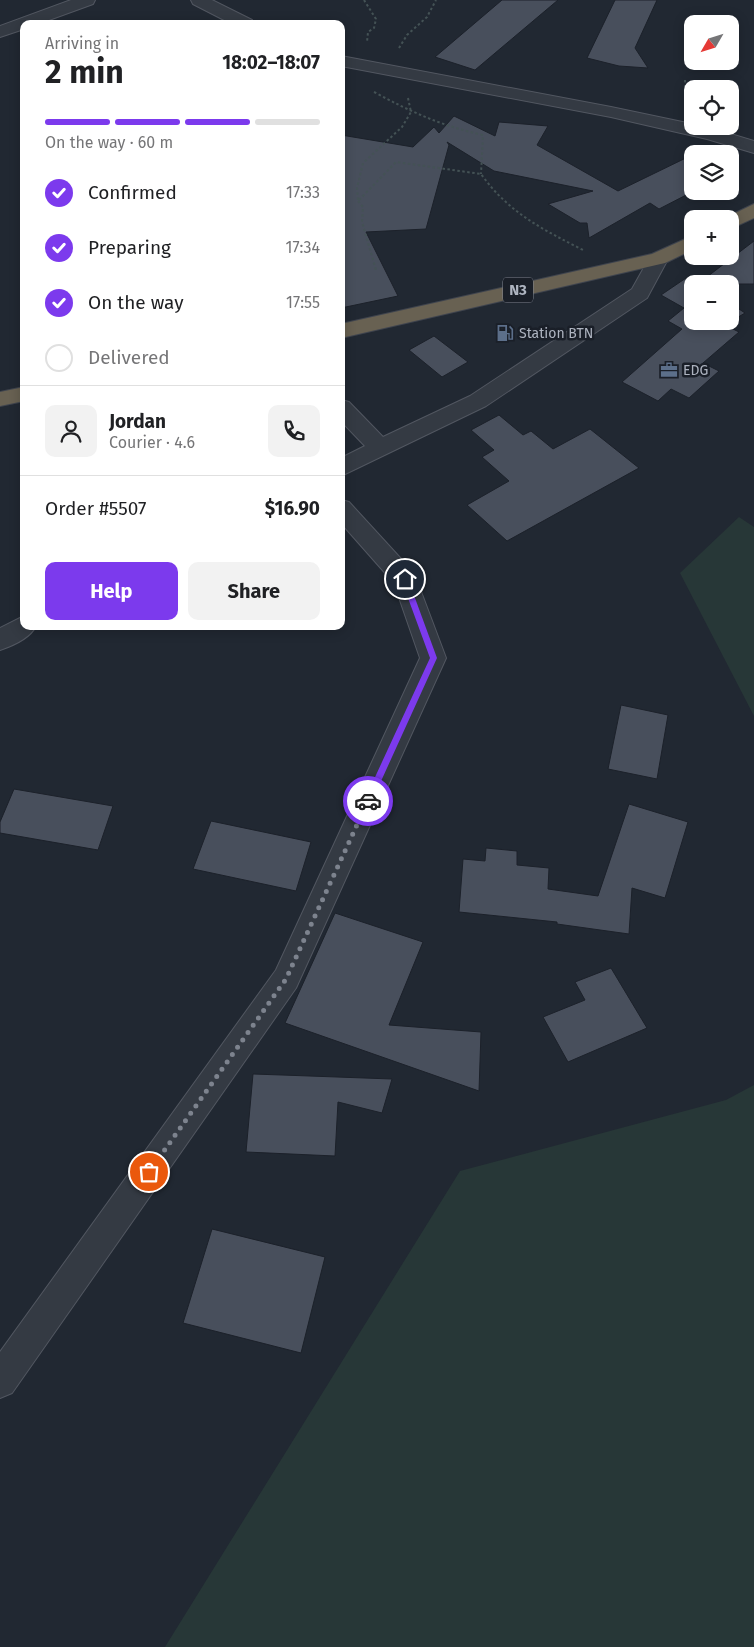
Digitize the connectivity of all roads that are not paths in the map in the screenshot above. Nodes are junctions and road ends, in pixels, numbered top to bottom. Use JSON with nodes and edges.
{"nodes":[{"id":1,"x":84,"y":0,"type":"edge"},
{"id":2,"x":199,"y":0,"type":"edge"},
{"id":3,"x":32,"y":20,"type":"edge"},
{"id":4,"x":238,"y":20,"type":"edge"},
{"id":5,"x":20,"y":24,"type":"edge"},
{"id":6,"x":0,"y":32,"type":"edge"},
{"id":7,"x":345,"y":62,"type":"edge"},
{"id":8,"x":754,"y":147,"type":"edge"},
{"id":9,"x":754,"y":210,"type":"edge"},
{"id":10,"x":739,"y":218,"type":"edge"},
{"id":11,"x":684,"y":246,"type":"edge"},
{"id":12,"x":658,"y":259,"type":"junction"},
{"id":13,"x":345,"y":330,"type":"edge"},
{"id":14,"x":20,"y":395,"type":"edge"},
{"id":15,"x":0,"y":399,"type":"edge"},
{"id":16,"x":345,"y":411,"type":"edge"},
{"id":17,"x":380,"y":448,"type":"junction"},
{"id":18,"x":345,"y":466,"type":"edge"},
{"id":19,"x":345,"y":512,"type":"edge"},
{"id":20,"x":20,"y":628,"type":"edge"},
{"id":21,"x":0,"y":640,"type":"edge"},
{"id":22,"x":0,"y":1380,"type":"edge"}],
"edges":[{"from":1,"to":3,"type":"street"},
{"from":2,"to":4,"type":"street"},
{"from":5,"to":6,"type":"street"},
{"from":7,"to":8,"type":"street"},
{"from":9,"to":10,"type":"highway"},
{"from":11,"to":12,"type":"highway","number":"N3"},
{"from":12,"to":13,"type":"highway","number":"N3"},
{"from":12,"to":17,"type":"street"},
{"from":14,"to":15,"type":"highway"},
{"from":16,"to":17,"type":"street"},
{"from":17,"to":18,"type":"street"},
{"from":19,"to":22,"type":"street"},
{"from":20,"to":21,"type":"street"}]}
